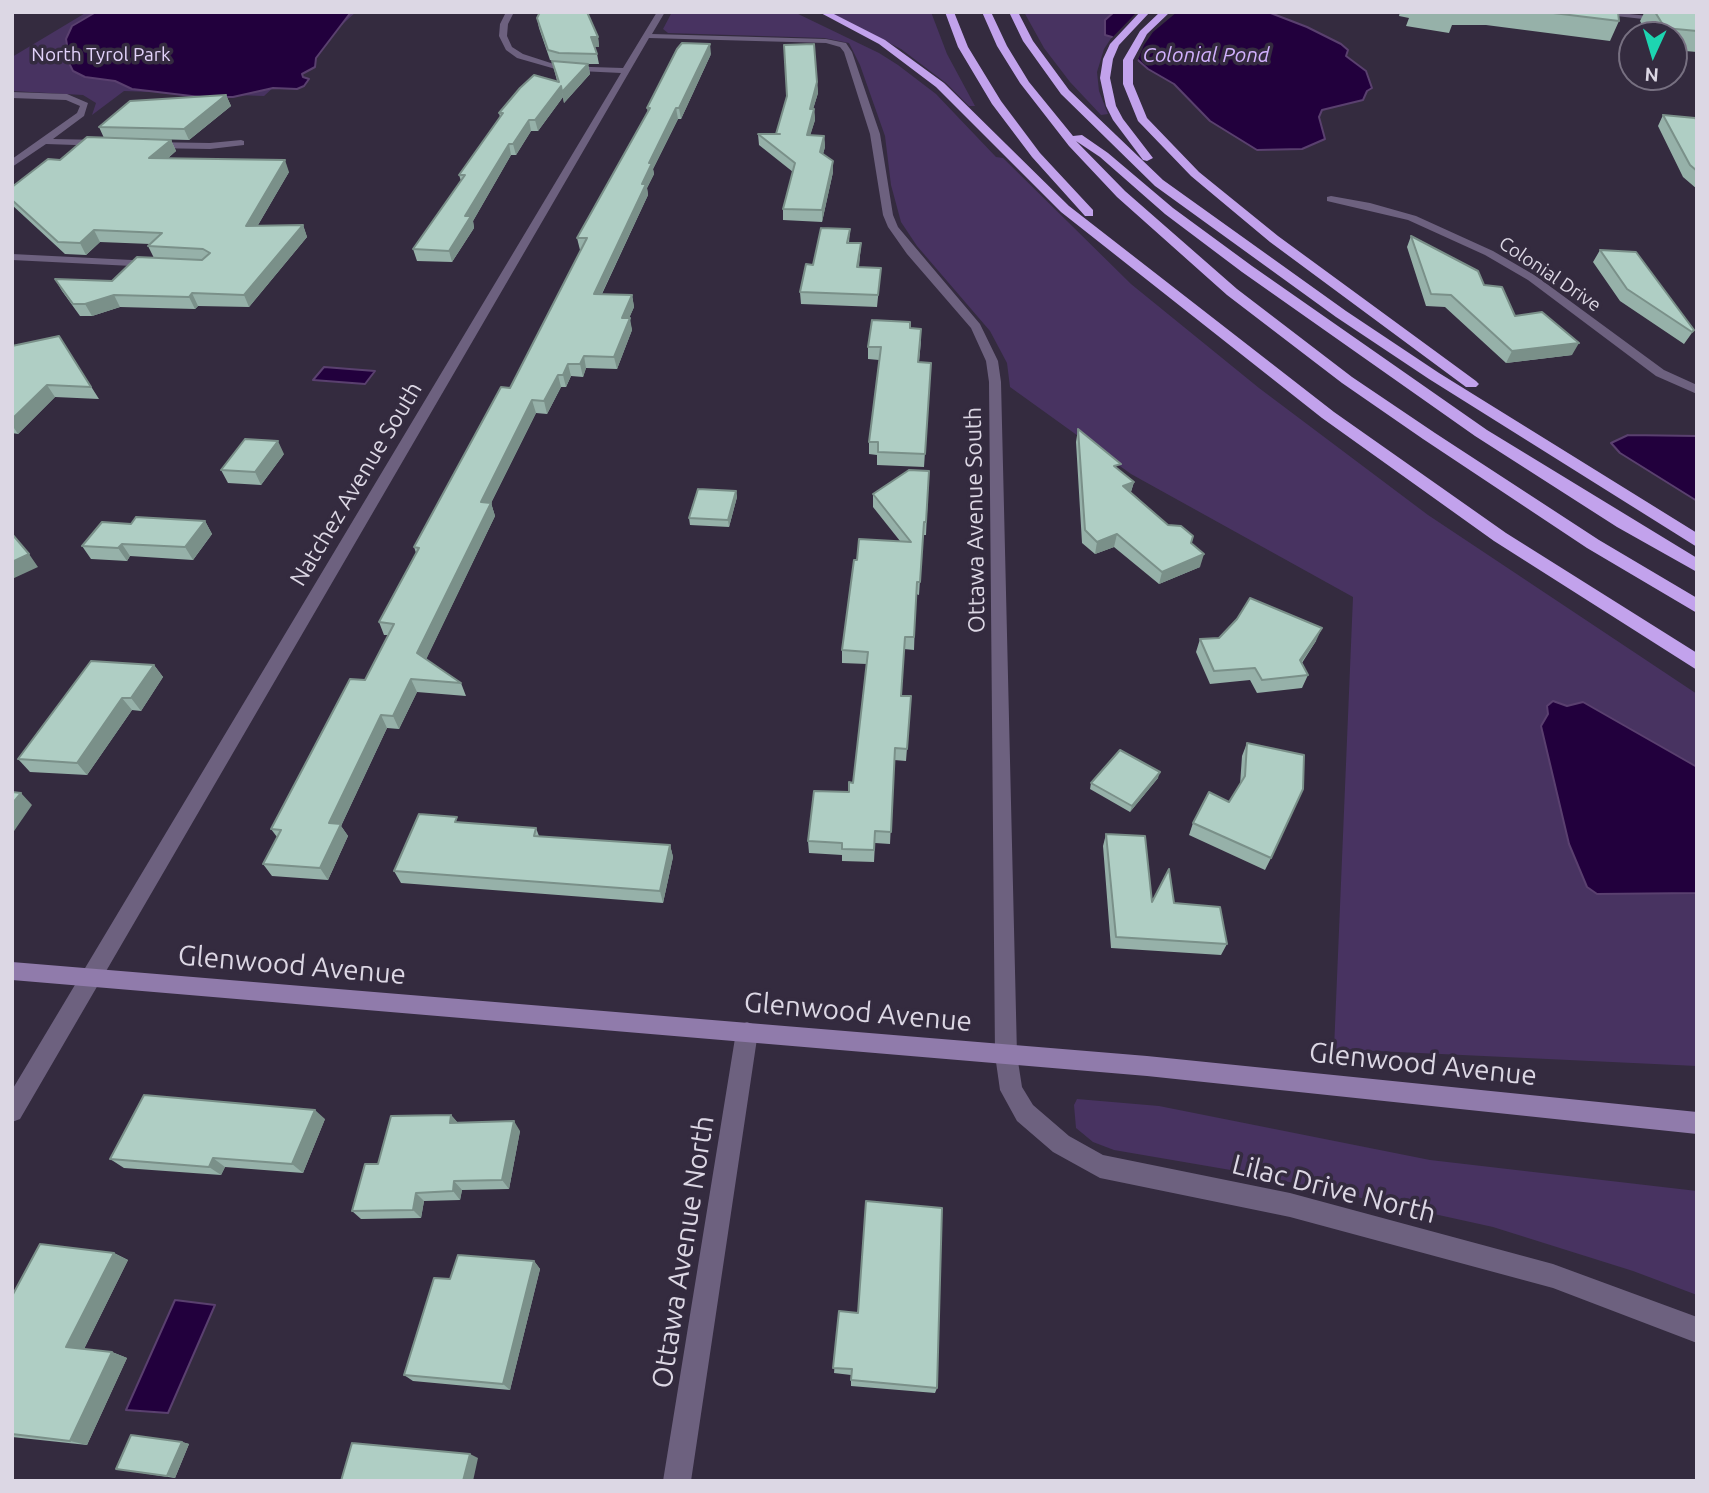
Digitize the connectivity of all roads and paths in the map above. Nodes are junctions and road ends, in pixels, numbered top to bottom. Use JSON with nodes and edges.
{"nodes":[{"id":1,"x":510,"y":12,"type":"edge"},
{"id":2,"x":661,"y":12,"type":"edge"},
{"id":3,"x":809,"y":12,"type":"edge"},
{"id":4,"x":823,"y":12,"type":"edge"},
{"id":5,"x":949,"y":12,"type":"edge"},
{"id":6,"x":986,"y":12,"type":"edge"},
{"id":7,"x":1013,"y":12,"type":"edge"},
{"id":8,"x":1146,"y":12,"type":"edge"},
{"id":9,"x":1166,"y":12,"type":"edge"},
{"id":10,"x":1584,"y":12,"type":"edge"},
{"id":11,"x":1697,"y":23,"type":"edge"},
{"id":12,"x":645,"y":36,"type":"junction"},
{"id":13,"x":907,"y":60,"type":"junction"},
{"id":14,"x":624,"y":71,"type":"junction"},
{"id":15,"x":12,"y":95,"type":"edge"},
{"id":16,"x":1053,"y":120,"type":"junction"},
{"id":17,"x":44,"y":141,"type":"junction"},
{"id":18,"x":110,"y":143,"type":"edge"},
{"id":19,"x":241,"y":143,"type":"dead end"},
{"id":20,"x":137,"y":144,"type":"edge"},
{"id":21,"x":12,"y":164,"type":"edge"},
{"id":22,"x":1331,"y":200,"type":"dead end"},
{"id":23,"x":1194,"y":207,"type":"junction"},
{"id":24,"x":12,"y":257,"type":"edge"},
{"id":25,"x":166,"y":264,"type":"edge"},
{"id":26,"x":1194,"y":309,"type":"junction"},
{"id":27,"x":1697,"y":390,"type":"edge"},
{"id":28,"x":1647,"y":509,"type":"junction"},
{"id":29,"x":1697,"y":541,"type":"edge"},
{"id":30,"x":1697,"y":566,"type":"edge"},
{"id":31,"x":1697,"y":607,"type":"edge"},
{"id":32,"x":1697,"y":663,"type":"edge"},
{"id":33,"x":12,"y":971,"type":"edge"},
{"id":34,"x":89,"y":978,"type":"junction"},
{"id":35,"x":747,"y":1032,"type":"junction"},
{"id":36,"x":1006,"y":1055,"type":"junction"},
{"id":37,"x":12,"y":1111,"type":"edge"},
{"id":38,"x":1697,"y":1123,"type":"edge"},
{"id":39,"x":1697,"y":1330,"type":"edge"},
{"id":40,"x":677,"y":1481,"type":"edge"}],
"edges":[{"from":1,"to":14,"type":"street"},
{"from":2,"to":12,"type":"street","name":"Natchez Avenue South"},
{"from":3,"to":13,"type":"highway"},
{"from":4,"to":13,"type":"highway"},
{"from":5,"to":26,"type":"highway"},
{"from":6,"to":16,"type":"highway"},
{"from":7,"to":23,"type":"highway"},
{"from":8,"to":23,"type":"highway"},
{"from":9,"to":28,"type":"highway"},
{"from":10,"to":11,"type":"street"},
{"from":12,"to":14,"type":"street","name":"Natchez Avenue South"},
{"from":12,"to":36,"type":"street","name":"Ottawa Avenue South"},
{"from":13,"to":26,"type":"highway"},
{"from":14,"to":34,"type":"street","name":"Natchez Avenue South"},
{"from":15,"to":17,"type":"street"},
{"from":16,"to":30,"type":"highway"},
{"from":16,"to":31,"type":"highway"},
{"from":17,"to":18,"type":"street"},
{"from":17,"to":21,"type":"street"},
{"from":19,"to":20,"type":"street"},
{"from":22,"to":27,"type":"street","name":"Colonial Drive"},
{"from":23,"to":28,"type":"highway"},
{"from":24,"to":25,"type":"street"},
{"from":26,"to":32,"type":"highway"},
{"from":28,"to":29,"type":"highway"},
{"from":33,"to":34,"type":"street","name":"Glenwood Avenue"},
{"from":34,"to":35,"type":"street","name":"Glenwood Avenue"},
{"from":34,"to":37,"type":"street","name":"Natchez Avenue South"},
{"from":35,"to":36,"type":"street","name":"Glenwood Avenue"},
{"from":35,"to":40,"type":"street","name":"Ottawa Avenue North"},
{"from":36,"to":38,"type":"street","name":"Glenwood Avenue"},
{"from":36,"to":39,"type":"street","name":"Lilac Drive North"}]}
